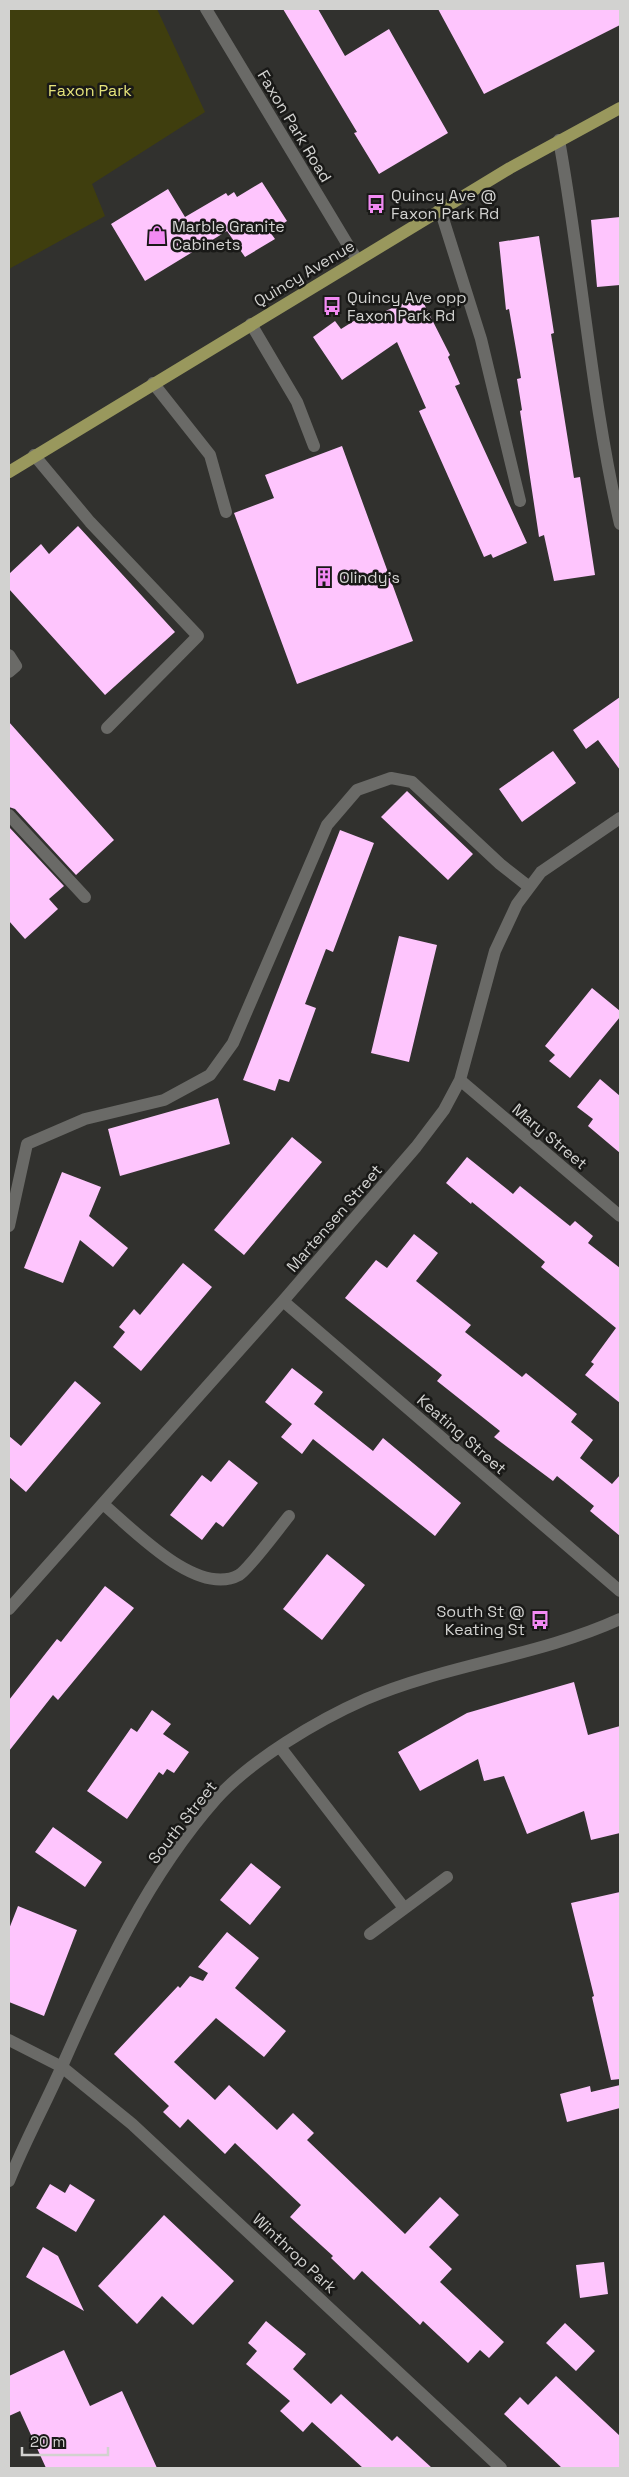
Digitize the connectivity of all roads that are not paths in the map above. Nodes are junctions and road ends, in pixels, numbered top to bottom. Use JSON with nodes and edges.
{"nodes":[{"id":1,"x":206,"y":9,"type":"edge"},
{"id":2,"x":620,"y":108,"type":"edge"},
{"id":3,"x":559,"y":140,"type":"junction"},
{"id":4,"x":440,"y":210,"type":"junction"},
{"id":5,"x":357,"y":260,"type":"junction"},
{"id":6,"x":251,"y":324,"type":"junction"},
{"id":7,"x":153,"y":383,"type":"junction"},
{"id":8,"x":314,"y":446,"type":"dead end"},
{"id":9,"x":34,"y":456,"type":"junction"},
{"id":10,"x":9,"y":472,"type":"edge"},
{"id":11,"x":520,"y":501,"type":"dead end"},
{"id":12,"x":226,"y":512,"type":"dead end"},
{"id":13,"x":620,"y":524,"type":"edge"},
{"id":14,"x":9,"y":655,"type":"edge"},
{"id":15,"x":9,"y":672,"type":"edge"},
{"id":16,"x":107,"y":728,"type":"dead end"},
{"id":17,"x":9,"y":815,"type":"edge"},
{"id":18,"x":620,"y":818,"type":"edge"},
{"id":19,"x":528,"y":886,"type":"junction"},
{"id":20,"x":84,"y":897,"type":"dead end"},
{"id":21,"x":460,"y":1080,"type":"junction"},
{"id":22,"x":620,"y":1216,"type":"edge"},
{"id":23,"x":9,"y":1226,"type":"edge"},
{"id":24,"x":284,"y":1301,"type":"junction"},
{"id":25,"x":103,"y":1504,"type":"junction"},
{"id":26,"x":289,"y":1516,"type":"dead end"},
{"id":27,"x":620,"y":1591,"type":"edge"},
{"id":28,"x":9,"y":1609,"type":"edge"},
{"id":29,"x":620,"y":1619,"type":"edge"},
{"id":30,"x":280,"y":1748,"type":"junction"},
{"id":31,"x":447,"y":1877,"type":"dead end"},
{"id":32,"x":404,"y":1908,"type":"junction"},
{"id":33,"x":370,"y":1934,"type":"dead end"},
{"id":34,"x":9,"y":2040,"type":"edge"},
{"id":35,"x":62,"y":2067,"type":"junction"},
{"id":36,"x":9,"y":2181,"type":"edge"},
{"id":37,"x":501,"y":2468,"type":"edge"}],
"edges":[{"from":1,"to":5,"type":"street","name":"Faxon Park Road"},
{"from":2,"to":3,"type":"main road","name":"Quincy Avenue"},
{"from":3,"to":4,"type":"main road","name":"Quincy Avenue"},
{"from":3,"to":13,"type":"street"},
{"from":4,"to":5,"type":"main road","name":"Quincy Avenue"},
{"from":4,"to":11,"type":"street"},
{"from":5,"to":6,"type":"main road","name":"Quincy Avenue"},
{"from":6,"to":7,"type":"main road","name":"Quincy Avenue"},
{"from":6,"to":8,"type":"street"},
{"from":7,"to":9,"type":"main road","name":"Quincy Avenue"},
{"from":7,"to":12,"type":"street"},
{"from":9,"to":10,"type":"main road","name":"Quincy Avenue"},
{"from":9,"to":16,"type":"street"},
{"from":14,"to":15,"type":"street"},
{"from":17,"to":20,"type":"street"},
{"from":18,"to":19,"type":"street","name":"Martensen Street"},
{"from":19,"to":21,"type":"street","name":"Martensen Street"},
{"from":19,"to":23,"type":"street"},
{"from":21,"to":22,"type":"street","name":"Mary Street"},
{"from":21,"to":24,"type":"street","name":"Martensen Street"},
{"from":24,"to":25,"type":"street","name":"Martensen Street"},
{"from":24,"to":27,"type":"street","name":"Keating Street"},
{"from":25,"to":26,"type":"street"},
{"from":25,"to":28,"type":"street","name":"Martensen Street"},
{"from":29,"to":30,"type":"street","name":"South Street"},
{"from":30,"to":32,"type":"street"},
{"from":30,"to":35,"type":"street","name":"South Street"},
{"from":31,"to":32,"type":"street"},
{"from":32,"to":33,"type":"street"},
{"from":34,"to":35,"type":"street","name":"Winthrop Park"},
{"from":35,"to":36,"type":"street","name":"South Street"},
{"from":35,"to":37,"type":"street","name":"Winthrop Park"}]}
